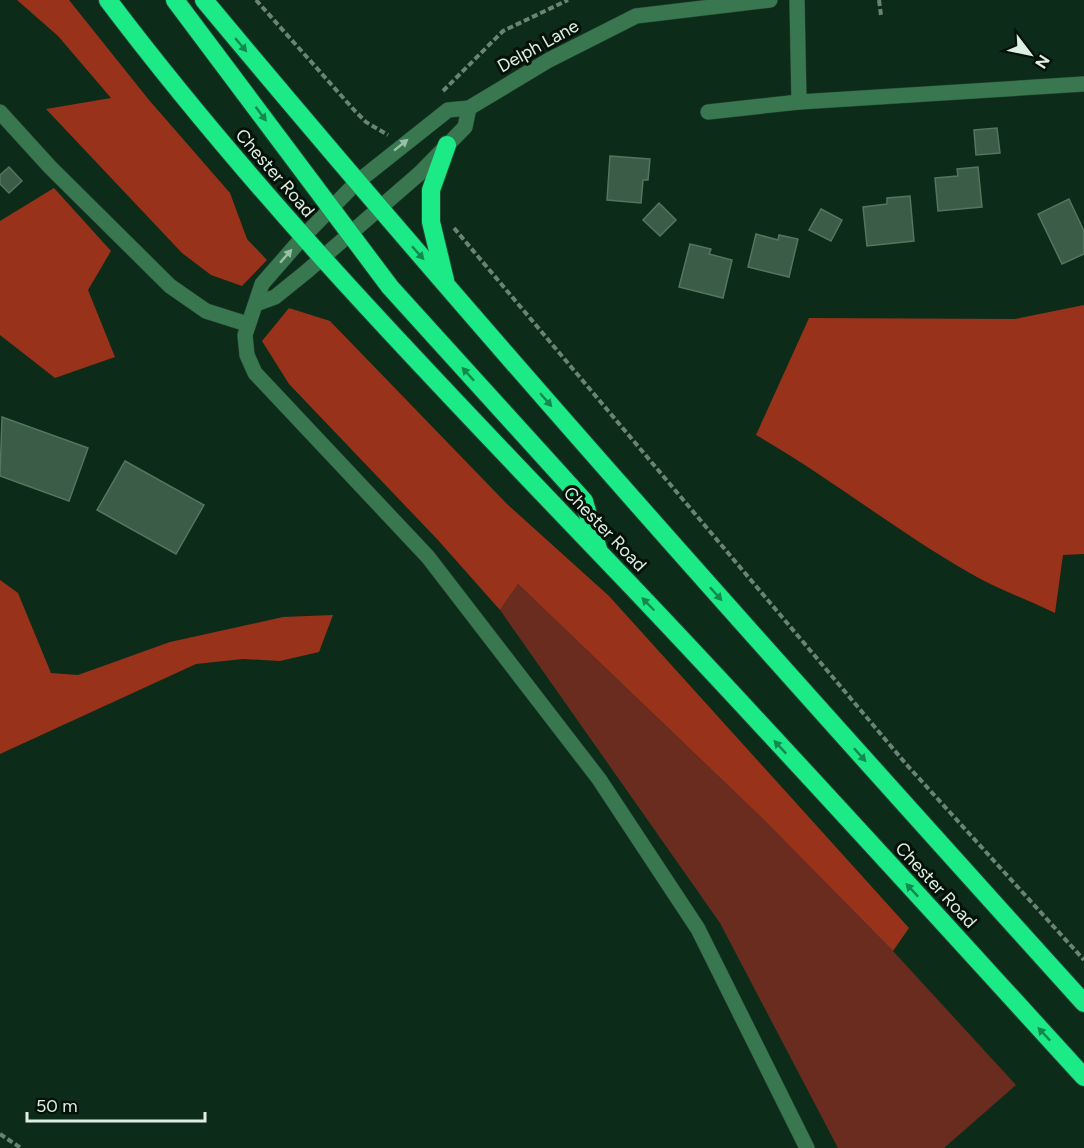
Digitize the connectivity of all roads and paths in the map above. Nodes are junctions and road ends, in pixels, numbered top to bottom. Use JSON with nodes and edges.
{"nodes":[{"id":1,"x":108,"y":0,"type":"edge"},
{"id":2,"x":175,"y":0,"type":"edge"},
{"id":3,"x":204,"y":0,"type":"edge"},
{"id":4,"x":256,"y":0,"type":"edge"},
{"id":5,"x":568,"y":0,"type":"edge"},
{"id":6,"x":770,"y":0,"type":"edge"},
{"id":7,"x":798,"y":0,"type":"edge"},
{"id":8,"x":879,"y":0,"type":"edge"},
{"id":9,"x":881,"y":15,"type":"dead end"},
{"id":10,"x":1084,"y":84,"type":"edge"},
{"id":11,"x":437,"y":97,"type":"dead end"},
{"id":12,"x":799,"y":102,"type":"junction"},
{"id":13,"x":469,"y":108,"type":"junction"},
{"id":14,"x":708,"y":112,"type":"dead end"},
{"id":15,"x":2,"y":121,"type":"edge"},
{"id":16,"x":396,"y":139,"type":"dead end"},
{"id":17,"x":447,"y":145,"type":"junction"},
{"id":18,"x":356,"y":183,"type":"junction"},
{"id":19,"x":332,"y":208,"type":"junction"},
{"id":20,"x":379,"y":209,"type":"junction"},
{"id":21,"x":450,"y":220,"type":"dead end"},
{"id":22,"x":351,"y":233,"type":"junction"},
{"id":23,"x":303,"y":237,"type":"junction"},
{"id":24,"x":322,"y":258,"type":"junction"},
{"id":25,"x":446,"y":285,"type":"junction"},
{"id":26,"x":256,"y":304,"type":"junction"},
{"id":27,"x":248,"y":324,"type":"junction"},
{"id":28,"x":600,"y":553,"type":"junction"},
{"id":29,"x":1084,"y":960,"type":"edge"},
{"id":30,"x":1084,"y":1003,"type":"edge"},
{"id":31,"x":1084,"y":1077,"type":"edge"},
{"id":32,"x":0,"y":1134,"type":"edge"},
{"id":33,"x":21,"y":1148,"type":"edge"},
{"id":34,"x":807,"y":1148,"type":"edge"}],
"edges":[{"from":1,"to":23,"type":"highway","name":"Chester Road"},
{"from":2,"to":19,"type":"highway","one_way":true},
{"from":3,"to":18,"type":"highway","name":"Chester Road","one_way":true},
{"from":4,"to":16,"type":"path"},
{"from":5,"to":11,"type":"path"},
{"from":6,"to":13,"type":"street","name":"Delph Lane"},
{"from":7,"to":12,"type":"street"},
{"from":8,"to":9,"type":"path"},
{"from":10,"to":12,"type":"street"},
{"from":12,"to":14,"type":"street"},
{"from":13,"to":17,"type":"street"},
{"from":18,"to":13,"type":"street","name":"Delph Lane","one_way":true},
{"from":15,"to":27,"type":"street"},
{"from":17,"to":20,"type":"street"},
{"from":17,"to":25,"type":"highway"},
{"from":18,"to":19,"type":"street","name":"Delph Lane"},
{"from":18,"to":20,"type":"highway","name":"Chester Road"},
{"from":19,"to":22,"type":"highway"},
{"from":19,"to":23,"type":"street","name":"Delph Lane"},
{"from":20,"to":22,"type":"street"},
{"from":20,"to":25,"type":"highway","name":"Chester Road","one_way":true},
{"from":21,"to":29,"type":"path"},
{"from":22,"to":24,"type":"street"},
{"from":28,"to":22,"type":"highway","one_way":true},
{"from":23,"to":24,"type":"highway","name":"Chester Road"},
{"from":26,"to":23,"type":"street","name":"Delph Lane","one_way":true},
{"from":24,"to":26,"type":"street"},
{"from":24,"to":28,"type":"highway","name":"Chester Road"},
{"from":25,"to":30,"type":"highway","name":"Chester Road","one_way":true},
{"from":26,"to":27,"type":"street","name":"Delph Lane"},
{"from":27,"to":34,"type":"street"},
{"from":31,"to":28,"type":"highway","name":"Chester Road","one_way":true},
{"from":32,"to":33,"type":"path"}]}
